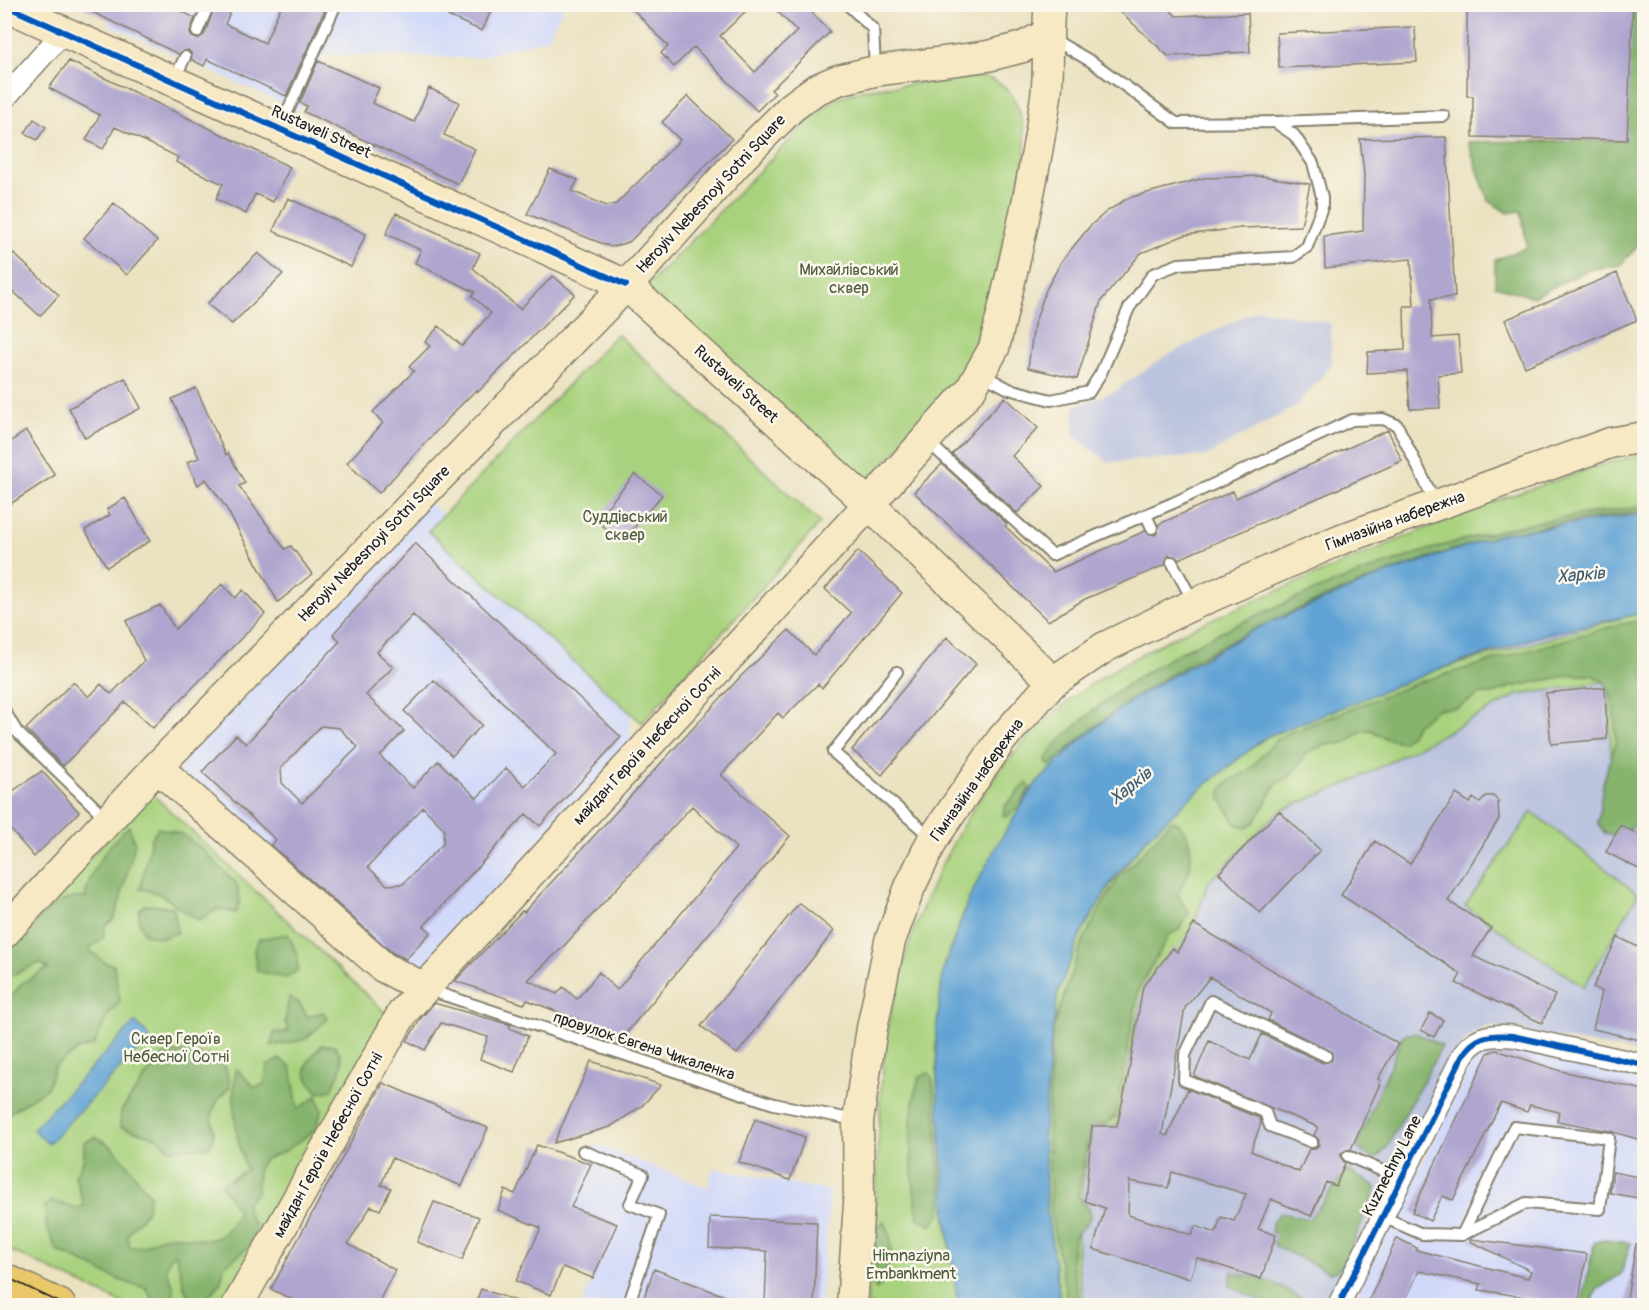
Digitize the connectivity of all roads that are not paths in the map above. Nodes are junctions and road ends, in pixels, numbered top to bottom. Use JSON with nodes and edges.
{"nodes":[{"id":1,"x":4,"y":4,"type":"edge"},
{"id":2,"x":209,"y":4,"type":"edge"},
{"id":3,"x":336,"y":4,"type":"edge"},
{"id":4,"x":847,"y":4,"type":"edge"},
{"id":5,"x":1050,"y":4,"type":"edge"},
{"id":6,"x":64,"y":30,"type":"junction"},
{"id":7,"x":197,"y":32,"type":"dead end"},
{"id":8,"x":1046,"y":35,"type":"junction"},
{"id":9,"x":875,"y":71,"type":"junction"},
{"id":10,"x":4,"y":99,"type":"edge"},
{"id":11,"x":1444,"y":116,"type":"dead end"},
{"id":12,"x":1275,"y":122,"type":"junction"},
{"id":13,"x":280,"y":128,"type":"junction"},
{"id":14,"x":626,"y":285,"type":"junction"},
{"id":15,"x":981,"y":374,"type":"junction"},
{"id":16,"x":1644,"y":437,"type":"edge"},
{"id":17,"x":925,"y":440,"type":"junction"},
{"id":18,"x":869,"y":504,"type":"junction"},
{"id":19,"x":1436,"y":506,"type":"junction"},
{"id":20,"x":1146,"y":515,"type":"junction"},
{"id":21,"x":1152,"y":528,"type":"dead end"},
{"id":22,"x":1172,"y":562,"type":"dead end"},
{"id":23,"x":1194,"y":604,"type":"junction"},
{"id":24,"x":897,"y":672,"type":"dead end"},
{"id":25,"x":1053,"y":682,"type":"junction"},
{"id":26,"x":4,"y":710,"type":"edge"},
{"id":27,"x":157,"y":767,"type":"junction"},
{"id":28,"x":109,"y":820,"type":"junction"},
{"id":29,"x":933,"y":839,"type":"junction"},
{"id":30,"x":4,"y":933,"type":"edge"},
{"id":31,"x":424,"y":988,"type":"junction"},
{"id":32,"x":1326,"y":1056,"type":"dead end"},
{"id":33,"x":1644,"y":1065,"type":"edge"},
{"id":34,"x":858,"y":1120,"type":"junction"},
{"id":35,"x":1312,"y":1142,"type":"dead end"},
{"id":36,"x":584,"y":1151,"type":"dead end"},
{"id":37,"x":1348,"y":1156,"type":"dead end"},
{"id":38,"x":1401,"y":1179,"type":"junction"},
{"id":39,"x":1383,"y":1217,"type":"junction"},
{"id":40,"x":1462,"y":1235,"type":"junction"},
{"id":41,"x":4,"y":1280,"type":"edge"},
{"id":42,"x":59,"y":1305,"type":"edge"},
{"id":43,"x":237,"y":1305,"type":"edge"},
{"id":44,"x":636,"y":1305,"type":"edge"},
{"id":45,"x":852,"y":1305,"type":"edge"},
{"id":46,"x":1338,"y":1305,"type":"edge"}],
"edges":[{"from":1,"to":6,"type":"main road","name":"Rustaveli Street"},
{"from":2,"to":7,"type":"lane"},
{"from":3,"to":13,"type":"lane"},
{"from":4,"to":9,"type":"lane"},
{"from":5,"to":8,"type":"main road"},
{"from":6,"to":10,"type":"street"},
{"from":6,"to":13,"type":"main road","name":"Rustaveli Street"},
{"from":8,"to":9,"type":"main road","name":"Heroyiv Nebesnoyi Sotni Square"},
{"from":8,"to":12,"type":"lane"},
{"from":8,"to":15,"type":"main road"},
{"from":9,"to":14,"type":"main road","name":"Heroyiv Nebesnoyi Sotni Square"},
{"from":11,"to":12,"type":"lane"},
{"from":12,"to":15,"type":"lane"},
{"from":13,"to":14,"type":"main road","name":"Rustaveli Street"},
{"from":14,"to":18,"type":"main road","name":"Rustaveli Street"},
{"from":14,"to":27,"type":"main road","name":"Heroyiv Nebesnoyi Sotni Square"},
{"from":15,"to":17,"type":"main road"},
{"from":16,"to":19,"type":"main road","name":"Гімназійна набережна"},
{"from":17,"to":18,"type":"main road"},
{"from":17,"to":20,"type":"lane"},
{"from":18,"to":25,"type":"main road","name":"Rustaveli Street"},
{"from":18,"to":31,"type":"main road","name":"майдан Героїв Небесної Сотні"},
{"from":19,"to":20,"type":"lane"},
{"from":19,"to":23,"type":"main road","name":"Гімназійна набережна"},
{"from":20,"to":21,"type":"lane"},
{"from":22,"to":23,"type":"lane"},
{"from":23,"to":25,"type":"main road","name":"Гімназійна набережна"},
{"from":24,"to":29,"type":"lane"},
{"from":25,"to":29,"type":"main road","name":"Гімназійна набережна"},
{"from":26,"to":28,"type":"lane"},
{"from":27,"to":28,"type":"main road"},
{"from":27,"to":31,"type":"main road"},
{"from":28,"to":30,"type":"main road"},
{"from":29,"to":34,"type":"main road","name":"Гімназійна набережна"},
{"from":31,"to":34,"type":"lane","name":"провулок Євгена Чикаленка"},
{"from":31,"to":43,"type":"main road","name":"майдан Героїв Небесної Сотні"},
{"from":32,"to":35,"type":"lane"},
{"from":33,"to":38,"type":"street","name":"Kuznechny Lane"},
{"from":34,"to":45,"type":"main road","name":"Гімназійна набережна"},
{"from":36,"to":44,"type":"lane"},
{"from":37,"to":38,"type":"lane"},
{"from":38,"to":39,"type":"street","name":"Kuznechny Lane"},
{"from":39,"to":40,"type":"lane"},
{"from":39,"to":46,"type":"street","name":"Kuznechny Lane"},
{"from":40,"to":40,"type":"lane"},
{"from":41,"to":42,"type":"main road"}]}
